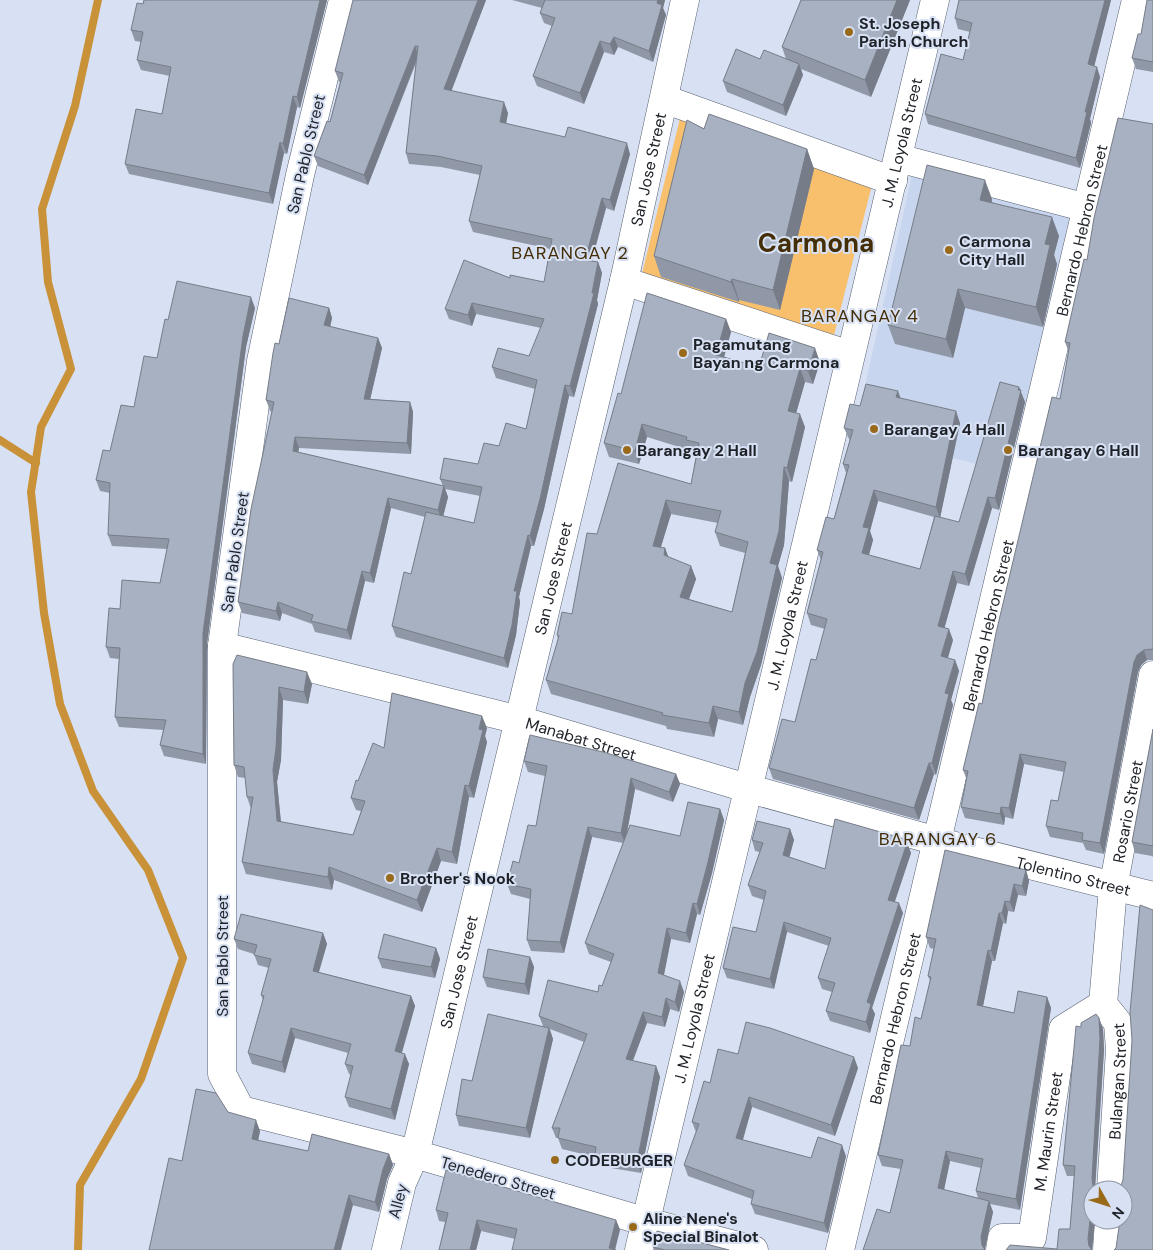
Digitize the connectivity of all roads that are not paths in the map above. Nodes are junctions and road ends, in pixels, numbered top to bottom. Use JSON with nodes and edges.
{"nodes":[{"id":1,"x":343,"y":0,"type":"edge"},
{"id":2,"x":685,"y":0,"type":"edge"},
{"id":3,"x":935,"y":0,"type":"edge"},
{"id":4,"x":1136,"y":0,"type":"edge"},
{"id":5,"x":664,"y":99,"type":"junction"},
{"id":6,"x":896,"y":169,"type":"junction"},
{"id":7,"x":1087,"y":208,"type":"junction"},
{"id":8,"x":624,"y":281,"type":"junction"},
{"id":9,"x":850,"y":356,"type":"junction"},
{"id":10,"x":222,"y":646,"type":"junction"},
{"id":11,"x":1153,"y":675,"type":"edge"},
{"id":12,"x":519,"y":720,"type":"junction"},
{"id":13,"x":750,"y":789,"type":"junction"},
{"id":14,"x":937,"y":840,"type":"junction"},
{"id":15,"x":1113,"y":888,"type":"junction"},
{"id":16,"x":1153,"y":896,"type":"edge"},
{"id":17,"x":1103,"y":1004,"type":"junction"},
{"id":18,"x":241,"y":1110,"type":"joint"},
{"id":19,"x":415,"y":1154,"type":"junction"},
{"id":20,"x":1112,"y":1180,"type":"edge"},
{"id":21,"x":647,"y":1222,"type":"junction"},
{"id":22,"x":1108,"y":1230,"type":"edge"},
{"id":23,"x":386,"y":1250,"type":"edge"},
{"id":24,"x":640,"y":1250,"type":"edge"},
{"id":25,"x":754,"y":1250,"type":"edge"},
{"id":26,"x":840,"y":1250,"type":"edge"},
{"id":27,"x":1000,"y":1250,"type":"edge"},
{"id":28,"x":1107,"y":1250,"type":"edge"}],
"edges":[{"from":1,"to":10,"type":"street","name":"San Pablo Street"},
{"from":2,"to":5,"type":"street","name":"San Jose Street"},
{"from":3,"to":6,"type":"street","name":"J. M. Loyola Street"},
{"from":4,"to":7,"type":"street","name":"Bernardo Hebron Street"},
{"from":5,"to":6,"type":"street"},
{"from":5,"to":8,"type":"street","name":"San Jose Street"},
{"from":6,"to":7,"type":"street"},
{"from":6,"to":9,"type":"street","name":"J. M. Loyola Street"},
{"from":7,"to":14,"type":"street","name":"Bernardo Hebron Street"},
{"from":8,"to":9,"type":"street"},
{"from":8,"to":12,"type":"street","name":"San Jose Street"},
{"from":9,"to":13,"type":"street","name":"J. M. Loyola Street"},
{"from":10,"to":12,"type":"street","name":"Manabat Street"},
{"from":10,"to":18,"type":"street","name":"San Pablo Street"},
{"from":11,"to":15,"type":"street","name":"Rosario Street"},
{"from":12,"to":13,"type":"street","name":"Manabat Street"},
{"from":12,"to":19,"type":"street","name":"San Jose Street"},
{"from":13,"to":14,"type":"street","name":"Manabat Street"},
{"from":13,"to":21,"type":"street","name":"J. M. Loyola Street"},
{"from":14,"to":15,"type":"street","name":"Tolentino Street"},
{"from":14,"to":26,"type":"street","name":"Bernardo Hebron Street"},
{"from":15,"to":16,"type":"street","name":"Tolentino Street"},
{"from":15,"to":17,"type":"street","name":"Bulangan Street"},
{"from":17,"to":20,"type":"street","name":"Bulangan Street"},
{"from":17,"to":27,"type":"street","name":"M. Maurin Street"},
{"from":18,"to":19,"type":"street","name":"Tenedero Street"},
{"from":19,"to":21,"type":"street","name":"Tenedero Street"},
{"from":19,"to":23,"type":"street","name":"Alley"},
{"from":21,"to":24,"type":"street","name":"J. M. Loyola Street"},
{"from":21,"to":25,"type":"street","name":"Tenedero Street"},
{"from":22,"to":28,"type":"street"}]}
